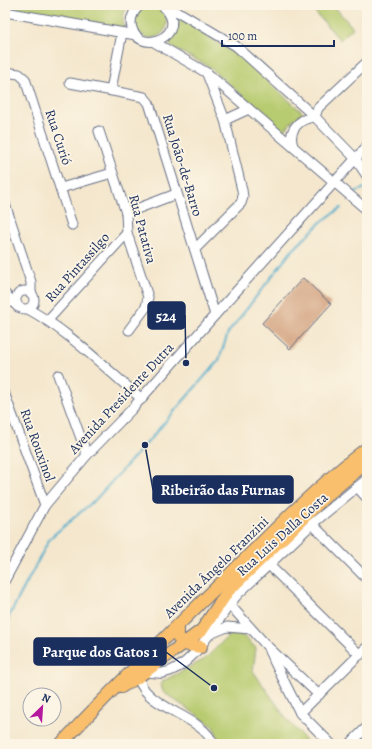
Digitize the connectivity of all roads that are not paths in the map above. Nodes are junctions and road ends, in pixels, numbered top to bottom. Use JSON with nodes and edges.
{"nodes":[{"id":1,"x":141,"y":5,"type":"edge"},
{"id":2,"x":163,"y":5,"type":"edge"},
{"id":3,"x":5,"y":12,"type":"edge"},
{"id":4,"x":122,"y":33,"type":"junction"},
{"id":5,"x":136,"y":35,"type":"junction"},
{"id":6,"x":154,"y":42,"type":"junction"},
{"id":7,"x":366,"y":64,"type":"edge"},
{"id":8,"x":5,"y":72,"type":"edge"},
{"id":9,"x":207,"y":73,"type":"junction"},
{"id":10,"x":70,"y":83,"type":"dead end"},
{"id":11,"x":111,"y":90,"type":"junction"},
{"id":12,"x":249,"y":109,"type":"junction"},
{"id":13,"x":315,"y":117,"type":"junction"},
{"id":14,"x":225,"y":120,"type":"junction"},
{"id":15,"x":99,"y":131,"type":"dead end"},
{"id":16,"x":293,"y":146,"type":"junction"},
{"id":17,"x":363,"y":152,"type":"edge"},
{"id":18,"x":112,"y":173,"type":"junction"},
{"id":19,"x":367,"y":176,"type":"edge"},
{"id":20,"x":335,"y":182,"type":"junction"},
{"id":21,"x":61,"y":188,"type":"junction"},
{"id":22,"x":176,"y":194,"type":"junction"},
{"id":23,"x":5,"y":204,"type":"edge"},
{"id":24,"x":367,"y":210,"type":"edge"},
{"id":25,"x":126,"y":213,"type":"junction"},
{"id":26,"x":7,"y":216,"type":"edge"},
{"id":27,"x":72,"y":225,"type":"dead end"},
{"id":28,"x":127,"y":233,"type":"junction"},
{"id":29,"x":195,"y":250,"type":"junction"},
{"id":30,"x":31,"y":282,"type":"junction"},
{"id":31,"x":5,"y":294,"type":"edge"},
{"id":32,"x":19,"y":294,"type":"junction"},
{"id":33,"x":33,"y":297,"type":"junction"},
{"id":34,"x":24,"y":308,"type":"junction"},
{"id":35,"x":214,"y":315,"type":"junction"},
{"id":36,"x":46,"y":319,"type":"junction"},
{"id":37,"x":128,"y":330,"type":"dead end"},
{"id":38,"x":58,"y":375,"type":"dead end"},
{"id":39,"x":142,"y":399,"type":"junction"},
{"id":40,"x":6,"y":400,"type":"edge"},
{"id":41,"x":367,"y":448,"type":"edge"},
{"id":42,"x":87,"y":455,"type":"junction"},
{"id":43,"x":367,"y":462,"type":"edge"},
{"id":44,"x":367,"y":478,"type":"edge"},
{"id":45,"x":357,"y":487,"type":"junction"},
{"id":46,"x":367,"y":498,"type":"edge"},
{"id":47,"x":44,"y":505,"type":"junction"},
{"id":48,"x":312,"y":524,"type":"junction"},
{"id":49,"x":269,"y":565,"type":"junction"},
{"id":50,"x":367,"y":579,"type":"edge"},
{"id":51,"x":5,"y":580,"type":"edge"},
{"id":52,"x":229,"y":604,"type":"junction"},
{"id":53,"x":178,"y":625,"type":"junction"},
{"id":54,"x":251,"y":629,"type":"junction"},
{"id":55,"x":210,"y":634,"type":"junction"},
{"id":56,"x":184,"y":644,"type":"junction"},
{"id":57,"x":266,"y":645,"type":"junction"},
{"id":58,"x":201,"y":647,"type":"junction"},
{"id":59,"x":367,"y":647,"type":"edge"},
{"id":60,"x":360,"y":655,"type":"junction"},
{"id":61,"x":140,"y":671,"type":"junction"},
{"id":62,"x":319,"y":695,"type":"junction"},
{"id":63,"x":300,"y":713,"type":"junction"},
{"id":64,"x":367,"y":727,"type":"edge"},
{"id":65,"x":61,"y":744,"type":"edge"},
{"id":66,"x":213,"y":744,"type":"edge"},
{"id":67,"x":331,"y":744,"type":"edge"},
{"id":68,"x":350,"y":744,"type":"edge"}],
"edges":[{"from":1,"to":5,"type":"street"},
{"from":2,"to":6,"type":"street"},
{"from":2,"to":13,"type":"street"},
{"from":3,"to":4,"type":"street"},
{"from":4,"to":5,"type":"street"},
{"from":4,"to":11,"type":"street"},
{"from":5,"to":6,"type":"street"},
{"from":6,"to":9,"type":"street"},
{"from":7,"to":13,"type":"street"},
{"from":8,"to":21,"type":"street","name":"Rua Curió"},
{"from":9,"to":12,"type":"street"},
{"from":9,"to":14,"type":"street"},
{"from":10,"to":11,"type":"street","name":"Rua João-de-Barro"},
{"from":11,"to":22,"type":"street","name":"Rua João-de-Barro"},
{"from":12,"to":14,"type":"street"},
{"from":12,"to":16,"type":"street"},
{"from":13,"to":16,"type":"street"},
{"from":13,"to":17,"type":"street"},
{"from":14,"to":29,"type":"street"},
{"from":15,"to":18,"type":"street","name":"Rua Patativa"},
{"from":16,"to":20,"type":"street"},
{"from":17,"to":19,"type":"street"},
{"from":17,"to":20,"type":"street","name":"Avenida Presidente Dutra"},
{"from":18,"to":21,"type":"street"},
{"from":18,"to":25,"type":"street","name":"Rua Patativa"},
{"from":20,"to":24,"type":"street"},
{"from":20,"to":35,"type":"street","name":"Avenida Presidente Dutra"},
{"from":21,"to":27,"type":"street","name":"Rua Curió"},
{"from":22,"to":25,"type":"street"},
{"from":22,"to":29,"type":"street","name":"Rua João-de-Barro"},
{"from":23,"to":26,"type":"street"},
{"from":25,"to":28,"type":"street","name":"Rua Patativa"},
{"from":26,"to":30,"type":"street"},
{"from":28,"to":36,"type":"street","name":"Rua Pintassilgo"},
{"from":28,"to":37,"type":"street","name":"Rua Patativa"},
{"from":29,"to":35,"type":"street","name":"Rua João-de-Barro"},
{"from":30,"to":32,"type":"street"},
{"from":30,"to":33,"type":"street"},
{"from":31,"to":32,"type":"street"},
{"from":31,"to":34,"type":"street"},
{"from":32,"to":33,"type":"street"},
{"from":32,"to":34,"type":"street"},
{"from":33,"to":34,"type":"street"},
{"from":33,"to":36,"type":"street"},
{"from":34,"to":36,"type":"street"},
{"from":35,"to":39,"type":"street","name":"Avenida Presidente Dutra"},
{"from":36,"to":39,"type":"street"},
{"from":38,"to":42,"type":"street"},
{"from":39,"to":42,"type":"street","name":"Avenida Presidente Dutra"},
{"from":40,"to":47,"type":"street","name":"Rua Rouxinol"},
{"from":41,"to":53,"type":"main road","name":"Avenida Ângelo Franzini"},
{"from":42,"to":47,"type":"street","name":"Avenida Presidente Dutra"},
{"from":43,"to":56,"type":"main road","name":"Avenida Ângelo Franzini"},
{"from":44,"to":45,"type":"street","name":"Rua Luis Dalla Costa"},
{"from":45,"to":46,"type":"street"},
{"from":45,"to":48,"type":"street","name":"Rua Luis Dalla Costa"},
{"from":47,"to":51,"type":"street","name":"Avenida Presidente Dutra"},
{"from":48,"to":49,"type":"street","name":"Rua Luis Dalla Costa"},
{"from":48,"to":50,"type":"street"},
{"from":49,"to":52,"type":"street","name":"Rua Luis Dalla Costa"},
{"from":49,"to":60,"type":"street"},
{"from":52,"to":54,"type":"street"},
{"from":52,"to":55,"type":"street","name":"Rua Luis Dalla Costa"},
{"from":53,"to":56,"type":"main road"},
{"from":53,"to":61,"type":"main road","name":"Avenida Ângelo Franzini"},
{"from":54,"to":55,"type":"street"},
{"from":54,"to":57,"type":"street"},
{"from":55,"to":58,"type":"street","name":"Rua Luis Dalla Costa"},
{"from":56,"to":58,"type":"main road"},
{"from":56,"to":61,"type":"main road","name":"Avenida Ângelo Franzini"},
{"from":57,"to":62,"type":"street"},
{"from":57,"to":63,"type":"street"},
{"from":58,"to":61,"type":"street","name":"Rua Luis Dalla Costa"},
{"from":59,"to":60,"type":"street"},
{"from":60,"to":62,"type":"street"},
{"from":61,"to":65,"type":"main road","name":"Avenida Ângelo Franzini"},
{"from":61,"to":66,"type":"street"},
{"from":62,"to":63,"type":"street"},
{"from":63,"to":67,"type":"street"},
{"from":64,"to":68,"type":"street"}]}
